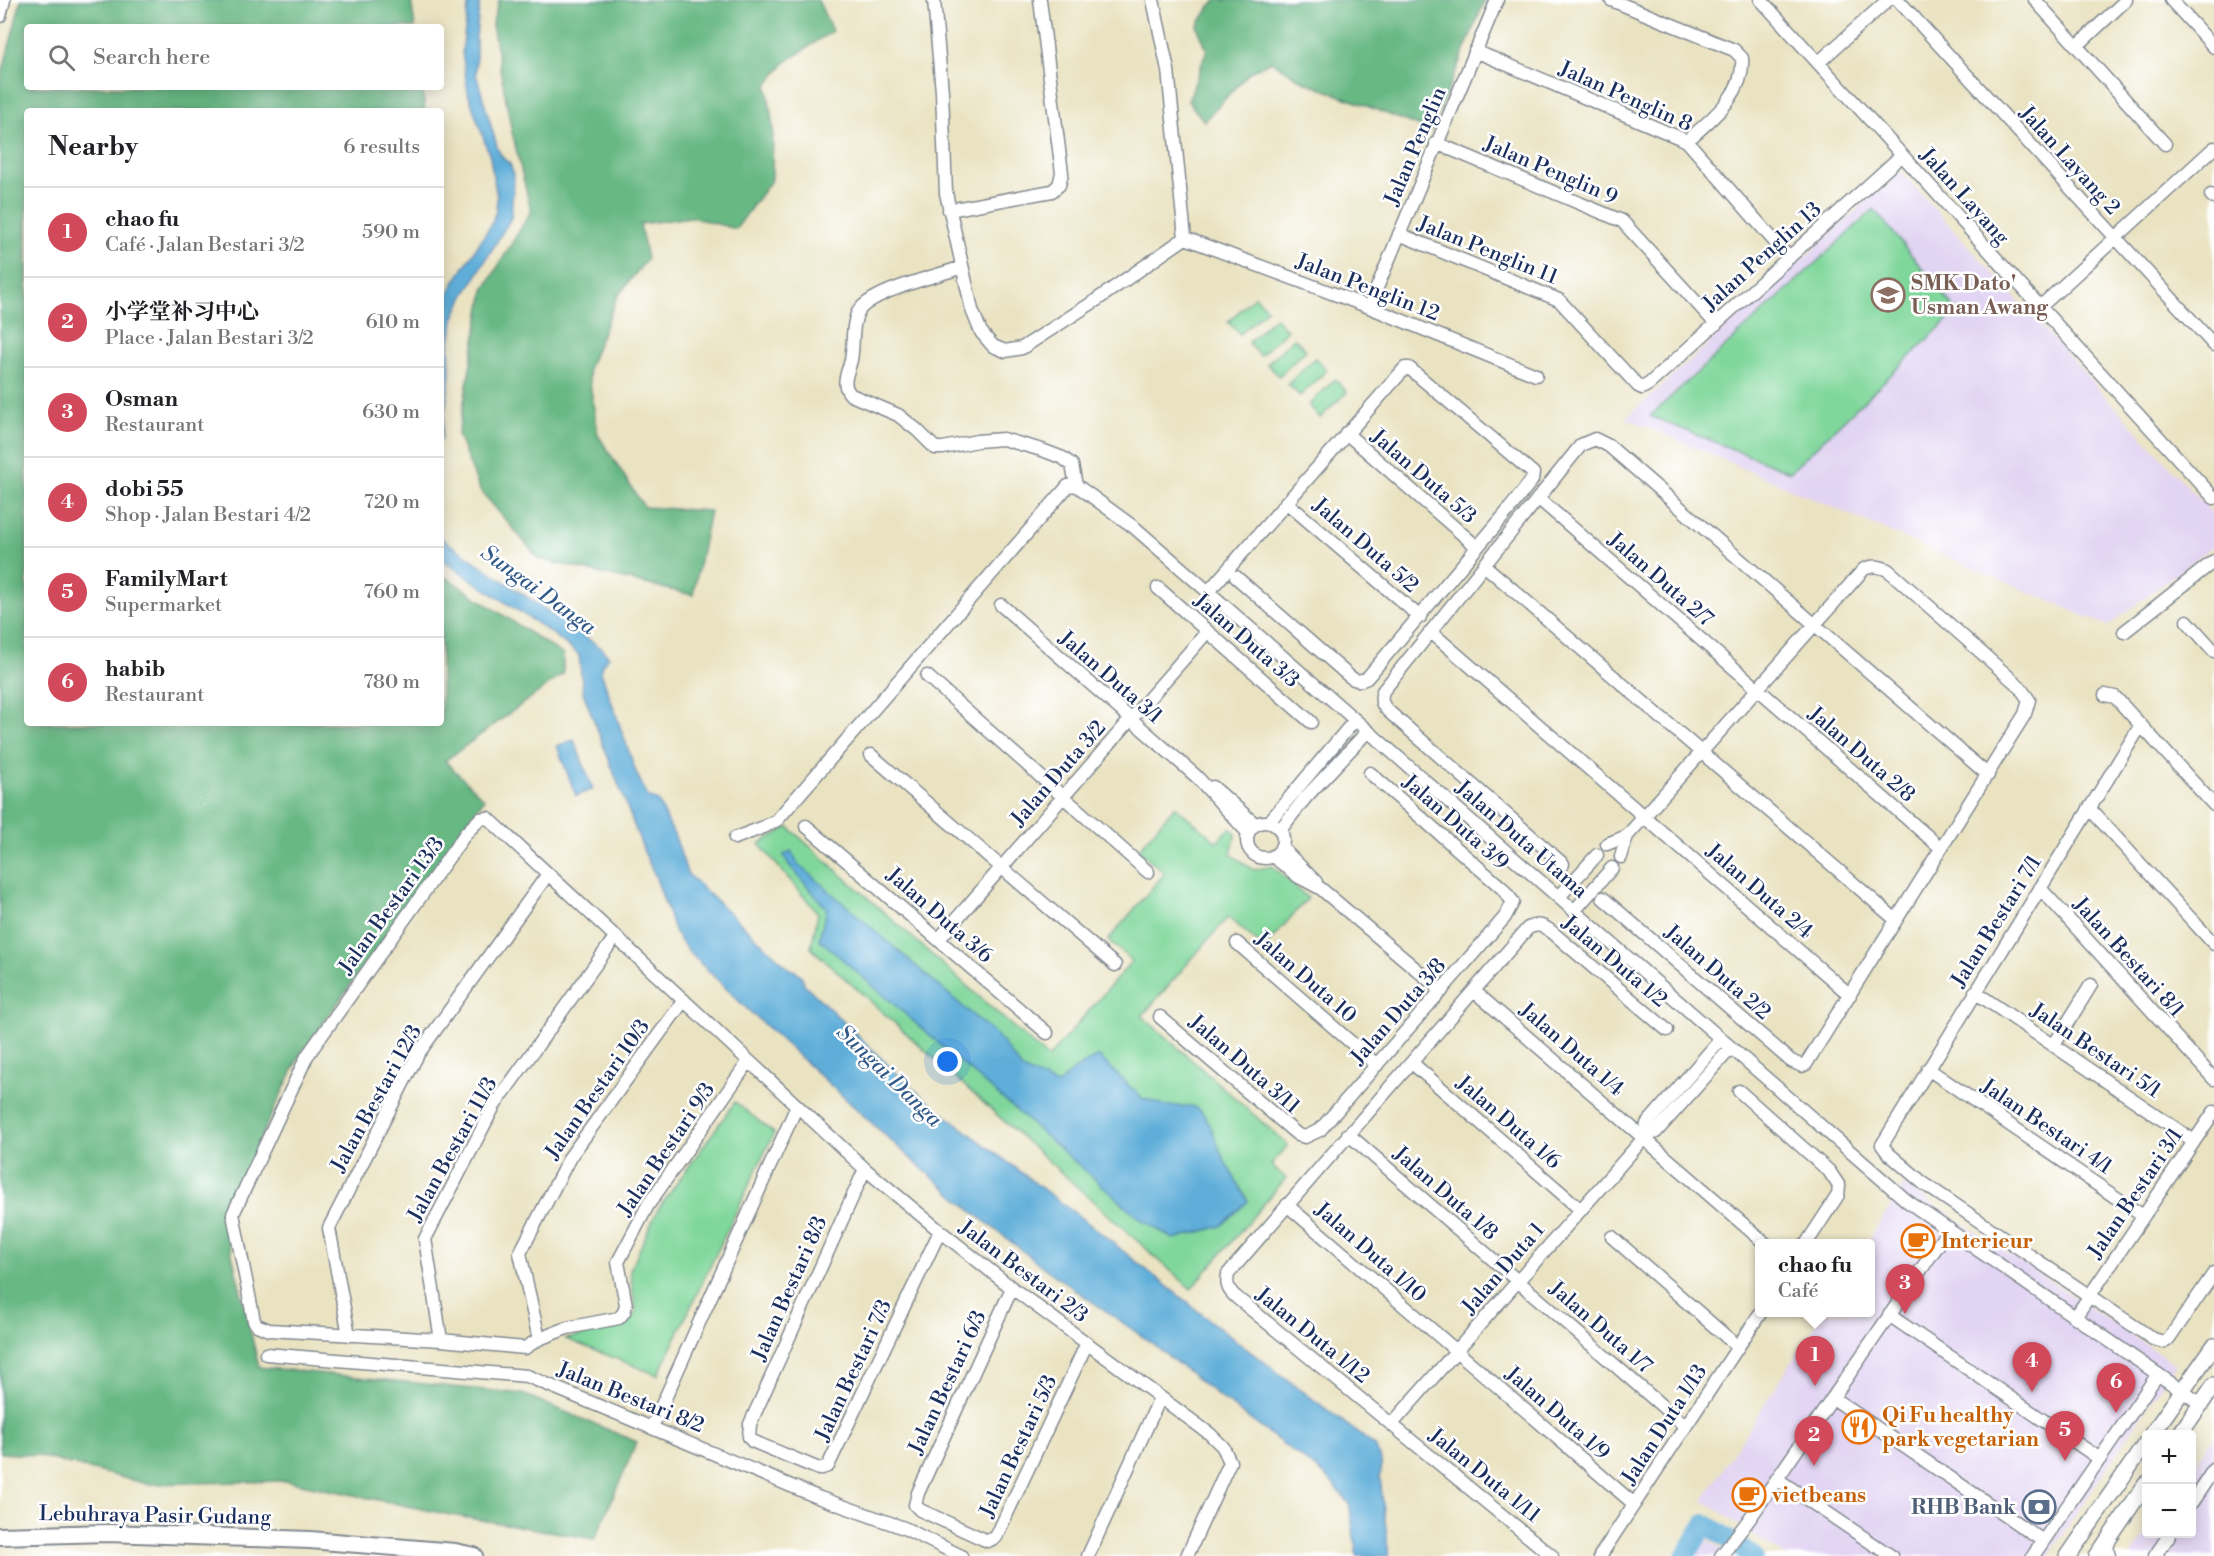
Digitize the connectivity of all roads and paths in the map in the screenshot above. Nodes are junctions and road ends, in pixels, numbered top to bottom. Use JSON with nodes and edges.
{"nodes":[{"id":1,"x":4,"y":0,"type":"edge"},
{"id":2,"x":934,"y":0,"type":"edge"},
{"id":3,"x":1040,"y":0,"type":"edge"},
{"id":4,"x":1154,"y":0,"type":"edge"},
{"id":5,"x":1497,"y":0,"type":"edge"},
{"id":6,"x":1611,"y":0,"type":"edge"},
{"id":7,"x":1761,"y":0,"type":"edge"},
{"id":8,"x":1888,"y":0,"type":"edge"},
{"id":9,"x":1898,"y":0,"type":"edge"},
{"id":10,"x":2035,"y":0,"type":"edge"},
{"id":11,"x":2126,"y":0,"type":"edge"},
{"id":12,"x":2171,"y":0,"type":"edge"},
{"id":13,"x":0,"y":16,"type":"edge"},
{"id":14,"x":2077,"y":46,"type":"junction"},
{"id":15,"x":2214,"y":47,"type":"edge"},
{"id":16,"x":1475,"y":51,"type":"junction"},
{"id":17,"x":1818,"y":63,"type":"junction"},
{"id":18,"x":1687,"y":141,"type":"junction"},
{"id":19,"x":1437,"y":143,"type":"junction"},
{"id":20,"x":2165,"y":144,"type":"dead end"},
{"id":21,"x":2214,"y":148,"type":"edge"},
{"id":22,"x":1901,"y":156,"type":"junction"},
{"id":23,"x":949,"y":210,"type":"junction"},
{"id":24,"x":1399,"y":234,"type":"junction"},
{"id":25,"x":1185,"y":238,"type":"junction"},
{"id":26,"x":2115,"y":238,"type":"junction"},
{"id":27,"x":1789,"y":258,"type":"junction"},
{"id":28,"x":962,"y":267,"type":"junction"},
{"id":29,"x":1369,"y":307,"type":"junction"},
{"id":30,"x":2040,"y":307,"type":"junction"},
{"id":31,"x":1716,"y":324,"type":"junction"},
{"id":32,"x":2214,"y":345,"type":"edge"},
{"id":33,"x":1536,"y":375,"type":"dead end"},
{"id":34,"x":1649,"y":384,"type":"joint"},
{"id":35,"x":1346,"y":433,"type":"junction"},
{"id":36,"x":1072,"y":485,"type":"junction"},
{"id":37,"x":1538,"y":498,"type":"junction"},
{"id":38,"x":2214,"y":498,"type":"edge"},
{"id":39,"x":1286,"y":502,"type":"junction"},
{"id":40,"x":1477,"y":547,"type":"junction"},
{"id":41,"x":2214,"y":561,"type":"edge"},
{"id":42,"x":1484,"y":565,"type":"junction"},
{"id":43,"x":1236,"y":577,"type":"dead end"},
{"id":44,"x":1158,"y":588,"type":"dead end"},
{"id":45,"x":1208,"y":592,"type":"junction"},
{"id":46,"x":1000,"y":605,"type":"dead end"},
{"id":47,"x":1420,"y":617,"type":"junction"},
{"id":48,"x":2187,"y":621,"type":"dead end"},
{"id":49,"x":1815,"y":624,"type":"junction"},
{"id":50,"x":1207,"y":632,"type":"junction"},
{"id":51,"x":1431,"y":632,"type":"junction"},
{"id":52,"x":2124,"y":632,"type":"dead end"},
{"id":53,"x":2214,"y":651,"type":"edge"},
{"id":54,"x":927,"y":676,"type":"dead end"},
{"id":55,"x":1758,"y":689,"type":"junction"},
{"id":56,"x":2105,"y":695,"type":"dead end"},
{"id":57,"x":1130,"y":719,"type":"junction"},
{"id":58,"x":1355,"y":720,"type":"junction"},
{"id":59,"x":1311,"y":722,"type":"dead end"},
{"id":60,"x":2140,"y":725,"type":"junction"},
{"id":61,"x":1367,"y":732,"type":"junction"},
{"id":62,"x":1702,"y":752,"type":"junction"},
{"id":63,"x":871,"y":755,"type":"dead end"},
{"id":64,"x":1370,"y":773,"type":"dead end"},
{"id":65,"x":1988,"y":775,"type":"junction"},
{"id":66,"x":1063,"y":796,"type":"junction"},
{"id":67,"x":2214,"y":806,"type":"edge"},
{"id":68,"x":2089,"y":808,"type":"junction"},
{"id":69,"x":1644,"y":817,"type":"junction"},
{"id":70,"x":1269,"y":822,"type":"junction"},
{"id":71,"x":806,"y":826,"type":"dead end"},
{"id":72,"x":1251,"y":829,"type":"junction"},
{"id":73,"x":1280,"y":830,"type":"junction"},
{"id":74,"x":1627,"y":836,"type":"junction"},
{"id":75,"x":735,"y":838,"type":"dead end"},
{"id":76,"x":1607,"y":844,"type":"dead end"},
{"id":77,"x":1941,"y":848,"type":"junction"},
{"id":78,"x":1277,"y":851,"type":"junction"},
{"id":79,"x":1596,"y":855,"type":"dead end"},
{"id":80,"x":1621,"y":858,"type":"dead end"},
{"id":81,"x":1563,"y":864,"type":"dead end"},
{"id":82,"x":1001,"y":867,"type":"junction"},
{"id":83,"x":1612,"y":868,"type":"dead end"},
{"id":84,"x":1148,"y":872,"type":"dead end"},
{"id":85,"x":548,"y":874,"type":"junction"},
{"id":86,"x":2040,"y":888,"type":"junction"},
{"id":87,"x":1559,"y":897,"type":"junction"},
{"id":88,"x":1603,"y":898,"type":"dead end"},
{"id":89,"x":1513,"y":902,"type":"joint"},
{"id":90,"x":1574,"y":911,"type":"junction"},
{"id":91,"x":1896,"y":920,"type":"junction"},
{"id":92,"x":616,"y":936,"type":"junction"},
{"id":93,"x":939,"y":939,"type":"junction"},
{"id":94,"x":1237,"y":943,"type":"dead end"},
{"id":95,"x":2214,"y":944,"type":"edge"},
{"id":96,"x":1115,"y":965,"type":"dead end"},
{"id":97,"x":2091,"y":985,"type":"dead end"},
{"id":98,"x":1442,"y":991,"type":"junction"},
{"id":99,"x":1474,"y":991,"type":"junction"},
{"id":100,"x":1975,"y":992,"type":"junction"},
{"id":101,"x":1850,"y":995,"type":"junction"},
{"id":102,"x":684,"y":1000,"type":"junction"},
{"id":103,"x":1160,"y":1017,"type":"dead end"},
{"id":104,"x":1667,"y":1030,"type":"dead end"},
{"id":105,"x":1047,"y":1033,"type":"dead end"},
{"id":106,"x":1721,"y":1039,"type":"junction"},
{"id":107,"x":2054,"y":1045,"type":"junction"},
{"id":108,"x":1731,"y":1048,"type":"junction"},
{"id":109,"x":749,"y":1061,"type":"junction"},
{"id":110,"x":1412,"y":1063,"type":"junction"},
{"id":111,"x":1377,"y":1065,"type":"junction"},
{"id":112,"x":1928,"y":1069,"type":"junction"},
{"id":113,"x":2214,"y":1079,"type":"edge"},
{"id":114,"x":1739,"y":1091,"type":"dead end"},
{"id":115,"x":797,"y":1106,"type":"junction"},
{"id":116,"x":2214,"y":1112,"type":"edge"},
{"id":117,"x":1348,"y":1134,"type":"junction"},
{"id":118,"x":1305,"y":1137,"type":"joint"},
{"id":119,"x":1644,"y":1138,"type":"junction"},
{"id":120,"x":2194,"y":1141,"type":"junction"},
{"id":121,"x":865,"y":1169,"type":"junction"},
{"id":122,"x":1287,"y":1205,"type":"junction"},
{"id":123,"x":1581,"y":1210,"type":"junction"},
{"id":124,"x":2144,"y":1216,"type":"junction"},
{"id":125,"x":1949,"y":1229,"type":"junction"},
{"id":126,"x":940,"y":1231,"type":"junction"},
{"id":127,"x":1612,"y":1237,"type":"dead end"},
{"id":128,"x":1760,"y":1239,"type":"edge"},
{"id":129,"x":1809,"y":1239,"type":"edge"},
{"id":130,"x":2214,"y":1273,"type":"edge"},
{"id":131,"x":1518,"y":1281,"type":"junction"},
{"id":132,"x":1012,"y":1288,"type":"junction"},
{"id":133,"x":2089,"y":1296,"type":"junction"},
{"id":134,"x":1889,"y":1315,"type":"junction"},
{"id":135,"x":2076,"y":1316,"type":"junction"},
{"id":136,"x":1758,"y":1317,"type":"edge"},
{"id":137,"x":349,"y":1335,"type":"junction"},
{"id":138,"x":539,"y":1339,"type":"junction"},
{"id":139,"x":441,"y":1340,"type":"junction"},
{"id":140,"x":1087,"y":1343,"type":"junction"},
{"id":141,"x":2214,"y":1346,"type":"edge"},
{"id":142,"x":1738,"y":1347,"type":"junction"},
{"id":143,"x":1456,"y":1351,"type":"junction"},
{"id":144,"x":266,"y":1354,"type":"dead end"},
{"id":145,"x":2158,"y":1374,"type":"junction"},
{"id":146,"x":2214,"y":1385,"type":"edge"},
{"id":147,"x":2183,"y":1391,"type":"junction"},
{"id":148,"x":1160,"y":1398,"type":"junction"},
{"id":149,"x":1833,"y":1398,"type":"junction"},
{"id":150,"x":2201,"y":1404,"type":"junction"},
{"id":151,"x":750,"y":1424,"type":"joint"},
{"id":152,"x":1392,"y":1424,"type":"junction"},
{"id":153,"x":1685,"y":1426,"type":"junction"},
{"id":154,"x":651,"y":1427,"type":"junction"},
{"id":155,"x":2155,"y":1430,"type":"edge"},
{"id":156,"x":2183,"y":1430,"type":"edge"},
{"id":157,"x":2142,"y":1449,"type":"edge"},
{"id":158,"x":2100,"y":1459,"type":"junction"},
{"id":159,"x":2214,"y":1468,"type":"edge"},
{"id":160,"x":1777,"y":1479,"type":"junction"},
{"id":161,"x":2142,"y":1490,"type":"edge"},
{"id":162,"x":918,"y":1493,"type":"joint"},
{"id":163,"x":2196,"y":1496,"type":"edge"},
{"id":164,"x":1634,"y":1504,"type":"junction"},
{"id":165,"x":0,"y":1536,"type":"edge"},
{"id":166,"x":2111,"y":1536,"type":"junction"},
{"id":167,"x":2167,"y":1538,"type":"edge"},
{"id":168,"x":2043,"y":1541,"type":"junction"},
{"id":169,"x":474,"y":1556,"type":"edge"},
{"id":170,"x":961,"y":1556,"type":"edge"},
{"id":171,"x":1088,"y":1556,"type":"edge"},
{"id":172,"x":1187,"y":1556,"type":"edge"},
{"id":173,"x":1552,"y":1556,"type":"edge"},
{"id":174,"x":1600,"y":1556,"type":"edge"},
{"id":175,"x":1721,"y":1556,"type":"edge"},
{"id":176,"x":1891,"y":1556,"type":"edge"},
{"id":177,"x":2033,"y":1556,"type":"edge"},
{"id":178,"x":2068,"y":1556,"type":"edge"},
{"id":179,"x":2097,"y":1556,"type":"edge"},
{"id":180,"x":2109,"y":1556,"type":"edge"},
{"id":181,"x":2155,"y":1556,"type":"edge"}],
"edges":[{"from":1,"to":13,"type":"street"},
{"from":2,"to":23,"type":"street"},
{"from":3,"to":23,"type":"street"},
{"from":4,"to":25,"type":"street"},
{"from":5,"to":16,"type":"street","name":"Jalan Penglin"},
{"from":6,"to":18,"type":"street"},
{"from":7,"to":17,"type":"street","name":"Jalan Layang"},
{"from":8,"to":17,"type":"street"},
{"from":9,"to":26,"type":"street","name":"Jalan Layang 2"},
{"from":10,"to":14,"type":"street"},
{"from":11,"to":14,"type":"street"},
{"from":12,"to":15,"type":"street"},
{"from":14,"to":20,"type":"street"},
{"from":16,"to":18,"type":"street","name":"Jalan Penglin 8"},
{"from":16,"to":19,"type":"street","name":"Jalan Penglin"},
{"from":17,"to":22,"type":"street","name":"Jalan Layang"},
{"from":18,"to":27,"type":"street","name":"Jalan Penglin 8"},
{"from":19,"to":24,"type":"street","name":"Jalan Penglin"},
{"from":19,"to":31,"type":"street","name":"Jalan Penglin 9"},
{"from":21,"to":26,"type":"street"},
{"from":22,"to":27,"type":"street","name":"Jalan Penglin 13"},
{"from":22,"to":30,"type":"street","name":"Jalan Layang"},
{"from":23,"to":28,"type":"street"},
{"from":24,"to":29,"type":"street","name":"Jalan Penglin"},
{"from":24,"to":34,"type":"street","name":"Jalan Penglin 11"},
{"from":25,"to":28,"type":"street"},
{"from":25,"to":29,"type":"street","name":"Jalan Penglin 12"},
{"from":26,"to":30,"type":"street"},
{"from":26,"to":32,"type":"street","name":"Jalan Layang 2"},
{"from":27,"to":31,"type":"street","name":"Jalan Penglin 13"},
{"from":28,"to":36,"type":"street"},
{"from":29,"to":33,"type":"street","name":"Jalan Penglin 12"},
{"from":30,"to":38,"type":"street","name":"Jalan Layang"},
{"from":31,"to":34,"type":"street","name":"Jalan Penglin 13"},
{"from":35,"to":39,"type":"street"},
{"from":35,"to":40,"type":"street","name":"Jalan Duta 5/3"},
{"from":35,"to":40,"type":"street"},
{"from":36,"to":45,"type":"street","name":"Jalan Duta Utama"},
{"from":36,"to":75,"type":"street"},
{"from":37,"to":42,"type":"street"},
{"from":37,"to":49,"type":"street"},
{"from":37,"to":55,"type":"street","name":"Jalan Duta 2/7"},
{"from":39,"to":45,"type":"street"},
{"from":39,"to":47,"type":"street","name":"Jalan Duta 5/2"},
{"from":40,"to":47,"type":"street"},
{"from":41,"to":52,"type":"street"},
{"from":42,"to":51,"type":"street"},
{"from":42,"to":62,"type":"street"},
{"from":43,"to":47,"type":"street"},
{"from":44,"to":50,"type":"street","name":"Jalan Duta 3/3"},
{"from":45,"to":58,"type":"street","name":"Jalan Duta Utama"},
{"from":46,"to":57,"type":"street","name":"Jalan Duta 3/1"},
{"from":48,"to":53,"type":"street"},
{"from":49,"to":55,"type":"street"},
{"from":49,"to":65,"type":"street"},
{"from":49,"to":65,"type":"street"},
{"from":50,"to":57,"type":"street","name":"Jalan Duta 3/2"},
{"from":50,"to":59,"type":"street","name":"Jalan Duta 3/3"},
{"from":51,"to":69,"type":"street","name":"Jalan Duta 2/4"},
{"from":51,"to":81,"type":"street"},
{"from":54,"to":66,"type":"street"},
{"from":55,"to":62,"type":"street"},
{"from":55,"to":77,"type":"street","name":"Jalan Duta 2/8"},
{"from":56,"to":60,"type":"street"},
{"from":57,"to":66,"type":"street","name":"Jalan Duta 3/2"},
{"from":57,"to":72,"type":"street","name":"Jalan Duta 3/1"},
{"from":58,"to":61,"type":"street","name":"Jalan Duta Utama"},
{"from":58,"to":70,"type":"street"},
{"from":60,"to":67,"type":"street"},
{"from":60,"to":68,"type":"street","name":"Jalan Bestari 7/1"},
{"from":61,"to":73,"type":"street"},
{"from":61,"to":87,"type":"street","name":"Jalan Duta Utama"},
{"from":62,"to":69,"type":"street"},
{"from":62,"to":91,"type":"street"},
{"from":63,"to":82,"type":"street"},
{"from":64,"to":89,"type":"street","name":"Jalan Duta 3/9"},
{"from":65,"to":77,"type":"street"},
{"from":66,"to":82,"type":"street","name":"Jalan Duta 3/2"},
{"from":66,"to":84,"type":"street"},
{"from":68,"to":86,"type":"street","name":"Jalan Bestari 7/1"},
{"from":68,"to":95,"type":"street"},
{"from":69,"to":74,"type":"street"},
{"from":69,"to":101,"type":"street","name":"Jalan Duta 2/4"},
{"from":70,"to":72,"type":"street"},
{"from":70,"to":73,"type":"street"},
{"from":71,"to":93,"type":"street","name":"Jalan Duta 3/6"},
{"from":72,"to":78,"type":"street"},
{"from":73,"to":78,"type":"street"},
{"from":74,"to":76,"type":"street"},
{"from":74,"to":80,"type":"street"},
{"from":77,"to":91,"type":"street"},
{"from":78,"to":98,"type":"street"},
{"from":79,"to":87,"type":"street"},
{"from":82,"to":93,"type":"street","name":"Jalan Duta 3/2"},
{"from":82,"to":96,"type":"street"},
{"from":83,"to":90,"type":"street"},
{"from":85,"to":92,"type":"street","name":"Jalan Bestari 13/3"},
{"from":85,"to":137,"type":"street","name":"Jalan Bestari 12/3"},
{"from":85,"to":137,"type":"street","name":"Jalan Bestari 13/3"},
{"from":86,"to":100,"type":"street","name":"Jalan Bestari 7/1"},
{"from":86,"to":113,"type":"street","name":"Jalan Bestari 8/1"},
{"from":87,"to":90,"type":"street","name":"Jalan Duta Utama"},
{"from":88,"to":101,"type":"street","name":"Jalan Duta 2/2"},
{"from":89,"to":98,"type":"street","name":"Jalan Duta 3/8"},
{"from":90,"to":106,"type":"street","name":"Jalan Duta Utama"},
{"from":91,"to":101,"type":"street"},
{"from":92,"to":102,"type":"street","name":"Jalan Bestari 13/3"},
{"from":92,"to":139,"type":"street","name":"Jalan Bestari 11/3"},
{"from":93,"to":105,"type":"street","name":"Jalan Duta 3/6"},
{"from":94,"to":111,"type":"street","name":"Jalan Duta 10"},
{"from":97,"to":107,"type":"street"},
{"from":98,"to":111,"type":"street","name":"Jalan Duta 3/8"},
{"from":99,"to":104,"type":"street","name":"Jalan Duta 1/2"},
{"from":99,"to":110,"type":"street"},
{"from":99,"to":119,"type":"street","name":"Jalan Duta 1/4"},
{"from":100,"to":107,"type":"street","name":"Jalan Bestari 5/1"},
{"from":100,"to":112,"type":"street","name":"Jalan Bestari 7/1"},
{"from":102,"to":109,"type":"street","name":"Jalan Bestari 13/3"},
{"from":102,"to":138,"type":"street","name":"Jalan Bestari 10/3"},
{"from":103,"to":118,"type":"street","name":"Jalan Duta 3/11"},
{"from":106,"to":108,"type":"street","name":"Jalan Duta Utama"},
{"from":106,"to":119,"type":"street","name":"Jalan Duta 1"},
{"from":107,"to":120,"type":"street","name":"Jalan Bestari 5/1"},
{"from":108,"to":119,"type":"street","name":"Jalan Duta 1"},
{"from":108,"to":125,"type":"street","name":"Jalan Duta Utama"},
{"from":109,"to":115,"type":"street","name":"Jalan Bestari 13/3"},
{"from":109,"to":138,"type":"street","name":"Jalan Bestari 9/3"},
{"from":110,"to":117,"type":"street"},
{"from":110,"to":123,"type":"street","name":"Jalan Duta 1/6"},
{"from":111,"to":118,"type":"street","name":"Jalan Duta 3/8"},
{"from":112,"to":124,"type":"street","name":"Jalan Bestari 4/1"},
{"from":112,"to":133,"type":"street","name":"Jalan Bestari 7/1"},
{"from":114,"to":129,"type":"street"},
{"from":115,"to":121,"type":"street","name":"Jalan Bestari 2/3"},
{"from":115,"to":154,"type":"street"},
{"from":116,"to":120,"type":"street","name":"Jalan Bestari 3/1"},
{"from":117,"to":122,"type":"street"},
{"from":117,"to":131,"type":"street","name":"Jalan Duta 1/8"},
{"from":119,"to":123,"type":"street","name":"Jalan Duta 1"},
{"from":119,"to":128,"type":"street","name":"Jalan Duta 1/4"},
{"from":120,"to":124,"type":"street","name":"Jalan Bestari 3/1"},
{"from":121,"to":126,"type":"street","name":"Jalan Bestari 2/3"},
{"from":121,"to":151,"type":"street","name":"Jalan Bestari 8/3"},
{"from":122,"to":143,"type":"street","name":"Jalan Duta 1/10"},
{"from":122,"to":152,"type":"street","name":"Jalan Duta 1/12"},
{"from":123,"to":131,"type":"street","name":"Jalan Duta 1"},
{"from":124,"to":133,"type":"street","name":"Jalan Bestari 3/1"},
{"from":125,"to":134,"type":"street"},
{"from":125,"to":135,"type":"street","name":"Jalan Duta Utama"},
{"from":126,"to":132,"type":"street","name":"Jalan Bestari 2/3"},
{"from":126,"to":151,"type":"street","name":"Jalan Bestari 7/3"},
{"from":127,"to":142,"type":"street"},
{"from":130,"to":133,"type":"street"},
{"from":131,"to":143,"type":"street","name":"Jalan Duta 1"},
{"from":131,"to":153,"type":"street","name":"Jalan Duta 1/7"},
{"from":132,"to":140,"type":"street","name":"Jalan Bestari 2/3"},
{"from":132,"to":162,"type":"street","name":"Jalan Bestari 6/3"},
{"from":133,"to":135,"type":"street","name":"Jalan Bestari 3/1"},
{"from":134,"to":149,"type":"street"},
{"from":134,"to":158,"type":"street"},
{"from":135,"to":145,"type":"street","name":"Jalan Duta Utama"},
{"from":136,"to":142,"type":"street","name":"Jalan Duta 1/13"},
{"from":137,"to":139,"type":"street"},
{"from":138,"to":139,"type":"street"},
{"from":140,"to":148,"type":"street","name":"Jalan Bestari 2/3"},
{"from":140,"to":162,"type":"street","name":"Jalan Bestari 5/3"},
{"from":141,"to":147,"type":"main road"},
{"from":142,"to":153,"type":"street","name":"Jalan Duta 1/13"},
{"from":143,"to":152,"type":"street","name":"Jalan Duta 1"},
{"from":143,"to":164,"type":"street","name":"Jalan Duta 1/9"},
{"from":144,"to":154,"type":"street","name":"Jalan Bestari 8/2"},
{"from":145,"to":147,"type":"street","name":"Jalan Duta Utama"},
{"from":145,"to":158,"type":"street"},
{"from":146,"to":150,"type":"main road"},
{"from":147,"to":150,"type":"street","name":"Jalan Duta Utama"},
{"from":147,"to":155,"type":"main road"},
{"from":148,"to":171,"type":"street"},
{"from":148,"to":172,"type":"street","name":"Jalan Bestari 2/3"},
{"from":149,"to":160,"type":"street"},
{"from":149,"to":168,"type":"street"},
{"from":150,"to":156,"type":"main road"},
{"from":152,"to":173,"type":"street","name":"Jalan Duta 1/11"},
{"from":153,"to":164,"type":"street","name":"Jalan Duta 1/13"},
{"from":154,"to":170,"type":"street","name":"Jalan Bestari 8/2"},
{"from":157,"to":178,"type":"main road"},
{"from":158,"to":168,"type":"street"},
{"from":159,"to":163,"type":"street"},
{"from":160,"to":175,"type":"street"},
{"from":160,"to":176,"type":"street"},
{"from":161,"to":166,"type":"main road"},
{"from":164,"to":174,"type":"street","name":"Jalan Duta 1/13"},
{"from":165,"to":169,"type":"highway","name":"Lebuhraya Pasir Gudang"},
{"from":166,"to":179,"type":"main road"},
{"from":166,"to":180,"type":"street"},
{"from":167,"to":181,"type":"street"},
{"from":168,"to":177,"type":"street"}]}
